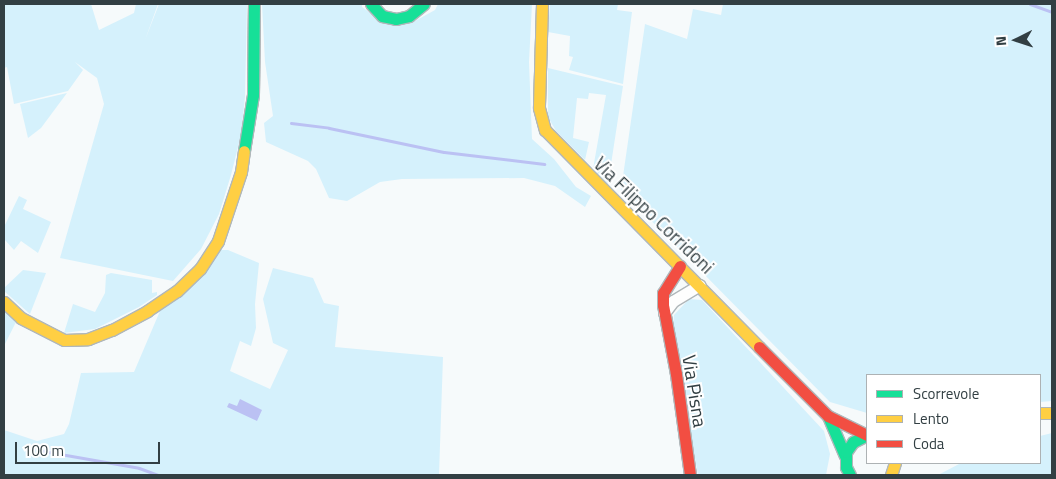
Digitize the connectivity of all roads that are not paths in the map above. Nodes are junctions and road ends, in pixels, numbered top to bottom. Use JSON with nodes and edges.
{"nodes":[{"id":1,"x":254,"y":4,"type":"edge"},
{"id":2,"x":372,"y":4,"type":"edge"},
{"id":3,"x":424,"y":4,"type":"edge"},
{"id":4,"x":542,"y":4,"type":"edge"},
{"id":5,"x":680,"y":266,"type":"junction"},
{"id":6,"x":700,"y":285,"type":"junction"},
{"id":7,"x":4,"y":302,"type":"edge"},
{"id":8,"x":664,"y":313,"type":"junction"},
{"id":9,"x":828,"y":416,"type":"junction"},
{"id":10,"x":866,"y":435,"type":"edge"},
{"id":11,"x":866,"y":435,"type":"edge"},
{"id":12,"x":845,"y":468,"type":"edge"},
{"id":13,"x":690,"y":475,"type":"edge"}],
"edges":[{"from":1,"to":7,"type":"street"},
{"from":2,"to":3,"type":"street"},
{"from":4,"to":5,"type":"street","name":"Via Filippo Corridoni"},
{"from":5,"to":6,"type":"street","name":"Via Filippo Corridoni"},
{"from":5,"to":8,"type":"street","name":"Via Pisna"},
{"from":6,"to":8,"type":"street"},
{"from":6,"to":9,"type":"street","name":"Via Filippo Corridoni"},
{"from":8,"to":13,"type":"street","name":"Via Pisna"},
{"from":9,"to":10,"type":"street","name":"Via Filippo Corridoni"},
{"from":9,"to":12,"type":"street","name":"Via Filippo Corridoni"},
{"from":11,"to":12,"type":"street"}]}
